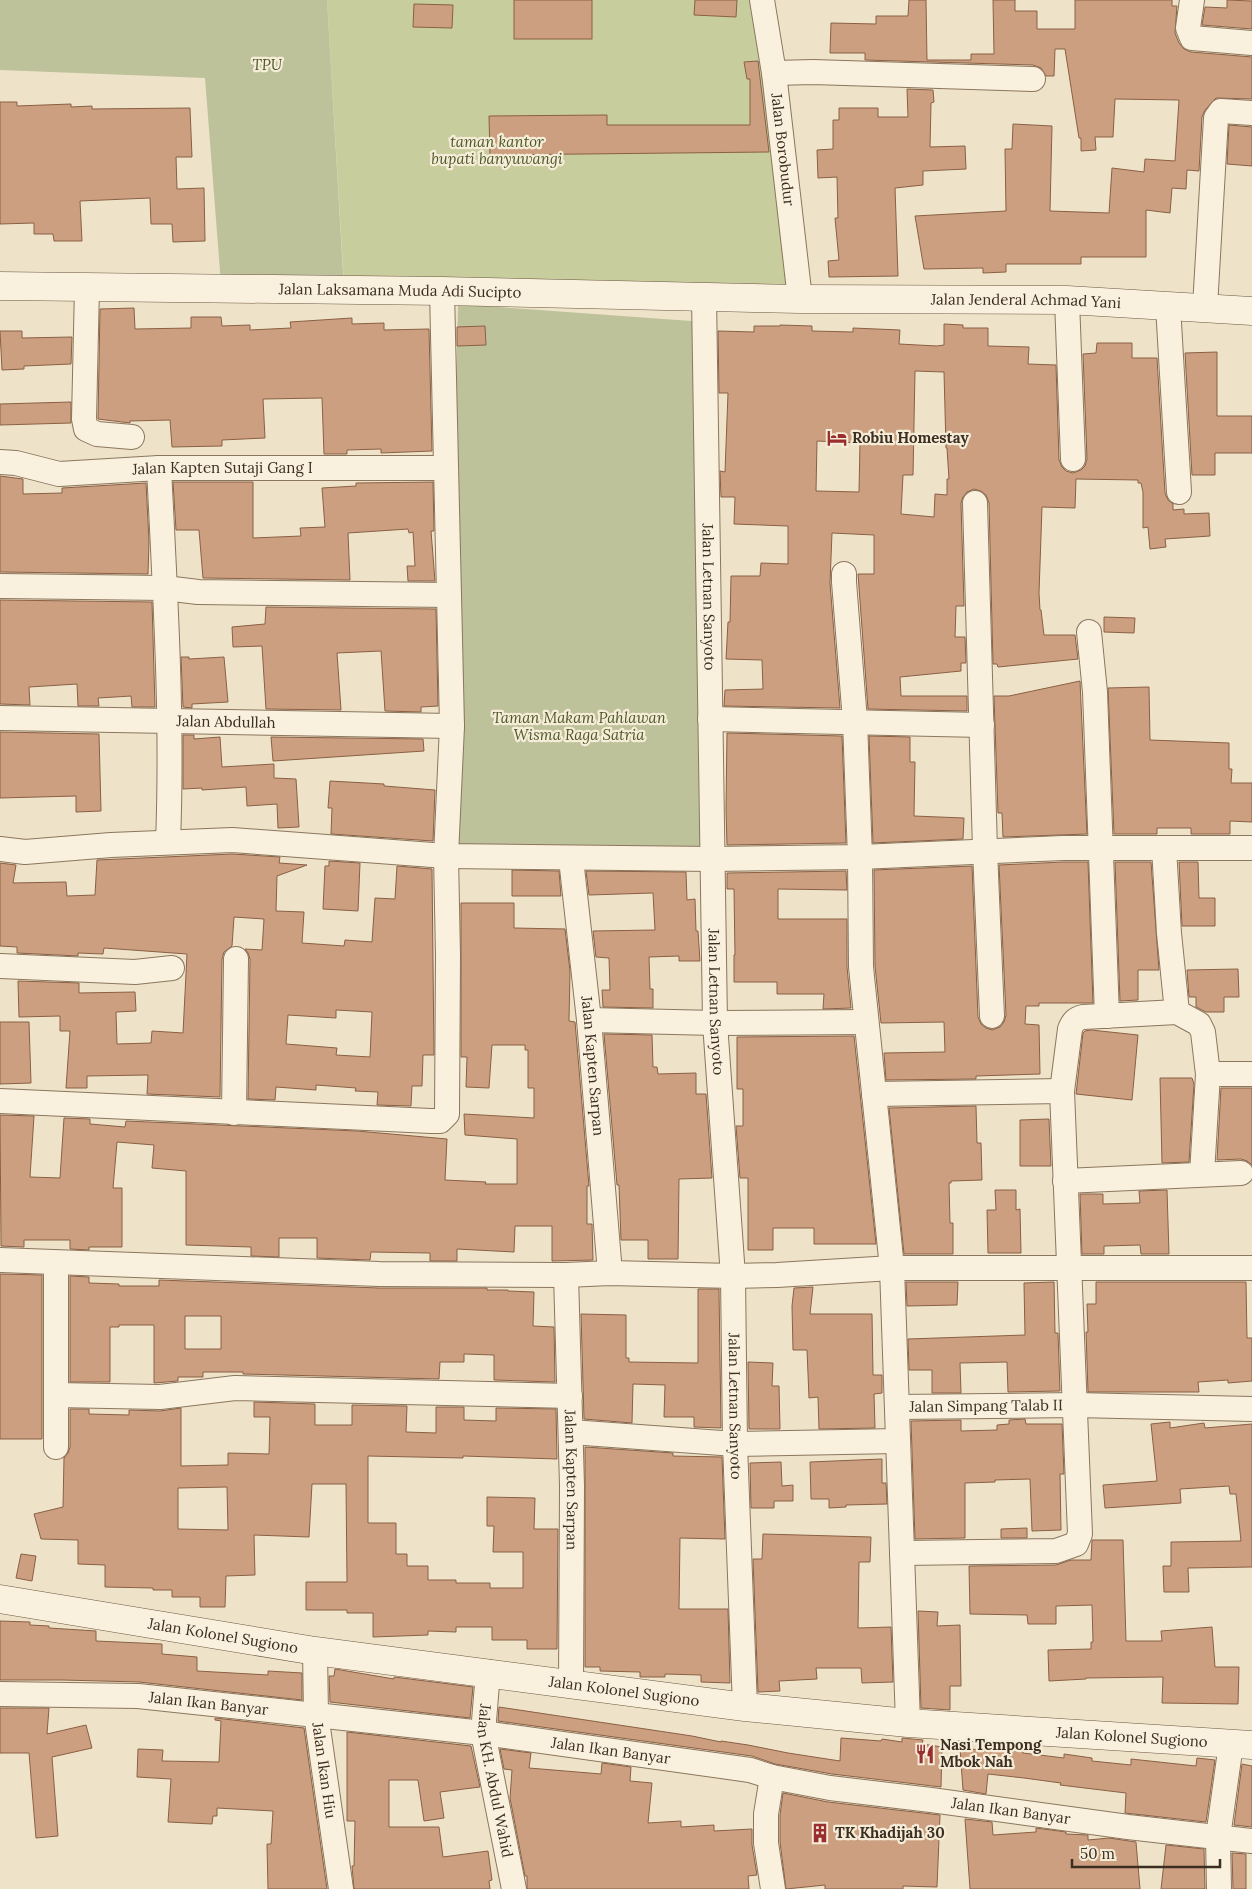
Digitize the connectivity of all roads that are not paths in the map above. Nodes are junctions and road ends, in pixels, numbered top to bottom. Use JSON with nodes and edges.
{"nodes":[{"id":1,"x":762,"y":0,"type":"edge"},
{"id":2,"x":1192,"y":0,"type":"edge"},
{"id":3,"x":1252,"y":43,"type":"edge"},
{"id":4,"x":774,"y":73,"type":"junction"},
{"id":5,"x":1033,"y":79,"type":"dead end"},
{"id":6,"x":1252,"y":113,"type":"edge"},
{"id":7,"x":0,"y":286,"type":"edge"},
{"id":8,"x":87,"y":287,"type":"junction"},
{"id":9,"x":442,"y":290,"type":"junction"},
{"id":10,"x":704,"y":296,"type":"junction"},
{"id":11,"x":800,"y":299,"type":"junction"},
{"id":12,"x":1067,"y":300,"type":"junction"},
{"id":13,"x":1168,"y":306,"type":"junction"},
{"id":14,"x":1205,"y":307,"type":"junction"},
{"id":15,"x":1252,"y":311,"type":"edge"},
{"id":16,"x":132,"y":437,"type":"dead end"},
{"id":17,"x":1073,"y":459,"type":"dead end"},
{"id":18,"x":0,"y":462,"type":"edge"},
{"id":19,"x":159,"y":468,"type":"junction"},
{"id":20,"x":446,"y":468,"type":"junction"},
{"id":21,"x":1179,"y":492,"type":"dead end"},
{"id":22,"x":975,"y":503,"type":"dead end"},
{"id":23,"x":844,"y":574,"type":"dead end"},
{"id":24,"x":0,"y":586,"type":"edge"},
{"id":25,"x":165,"y":588,"type":"junction"},
{"id":26,"x":449,"y":595,"type":"junction"},
{"id":27,"x":1089,"y":632,"type":"dead end"},
{"id":28,"x":0,"y":718,"type":"edge"},
{"id":29,"x":710,"y":719,"type":"junction"},
{"id":30,"x":856,"y":721,"type":"junction"},
{"id":31,"x":170,"y":722,"type":"junction"},
{"id":32,"x":982,"y":724,"type":"junction"},
{"id":33,"x":452,"y":726,"type":"junction"},
{"id":34,"x":168,"y":842,"type":"junction"},
{"id":35,"x":1101,"y":848,"type":"junction"},
{"id":36,"x":1164,"y":848,"type":"junction"},
{"id":37,"x":1252,"y":848,"type":"edge"},
{"id":38,"x":0,"y":849,"type":"edge"},
{"id":39,"x":985,"y":850,"type":"junction"},
{"id":40,"x":446,"y":856,"type":"junction"},
{"id":41,"x":571,"y":858,"type":"junction"},
{"id":42,"x":860,"y":858,"type":"junction"},
{"id":43,"x":713,"y":859,"type":"junction"},
{"id":44,"x":236,"y":959,"type":"dead end"},
{"id":45,"x":0,"y":966,"type":"edge"},
{"id":46,"x":172,"y":968,"type":"dead end"},
{"id":47,"x":1177,"y":1012,"type":"junction"},
{"id":48,"x":992,"y":1016,"type":"dead end"},
{"id":49,"x":1107,"y":1016,"type":"junction"},
{"id":50,"x":589,"y":1020,"type":"junction"},
{"id":51,"x":866,"y":1022,"type":"junction"},
{"id":52,"x":715,"y":1023,"type":"junction"},
{"id":53,"x":1208,"y":1074,"type":"junction"},
{"id":54,"x":1252,"y":1074,"type":"edge"},
{"id":55,"x":1062,"y":1091,"type":"junction"},
{"id":56,"x":874,"y":1094,"type":"junction"},
{"id":57,"x":0,"y":1102,"type":"edge"},
{"id":58,"x":234,"y":1113,"type":"junction"},
{"id":59,"x":1241,"y":1173,"type":"dead end"},
{"id":60,"x":1202,"y":1174,"type":"junction"},
{"id":61,"x":1065,"y":1181,"type":"junction"},
{"id":62,"x":0,"y":1260,"type":"edge"},
{"id":63,"x":56,"y":1263,"type":"junction"},
{"id":64,"x":892,"y":1268,"type":"junction"},
{"id":65,"x":1068,"y":1268,"type":"junction"},
{"id":66,"x":1252,"y":1268,"type":"edge"},
{"id":67,"x":610,"y":1273,"type":"junction"},
{"id":68,"x":566,"y":1275,"type":"junction"},
{"id":69,"x":733,"y":1276,"type":"junction"},
{"id":70,"x":56,"y":1395,"type":"junction"},
{"id":71,"x":570,"y":1396,"type":"junction"},
{"id":72,"x":1075,"y":1405,"type":"junction"},
{"id":73,"x":897,"y":1407,"type":"junction"},
{"id":74,"x":1252,"y":1409,"type":"edge"},
{"id":75,"x":571,"y":1432,"type":"junction"},
{"id":76,"x":898,"y":1441,"type":"junction"},
{"id":77,"x":736,"y":1444,"type":"junction"},
{"id":78,"x":56,"y":1447,"type":"dead end"},
{"id":79,"x":902,"y":1553,"type":"junction"},
{"id":80,"x":0,"y":1600,"type":"edge"},
{"id":81,"x":315,"y":1651,"type":"junction"},
{"id":82,"x":488,"y":1672,"type":"junction"},
{"id":83,"x":571,"y":1684,"type":"junction"},
{"id":84,"x":0,"y":1694,"type":"edge"},
{"id":85,"x":746,"y":1707,"type":"junction"},
{"id":86,"x":316,"y":1714,"type":"junction"},
{"id":87,"x":908,"y":1723,"type":"junction"},
{"id":88,"x":483,"y":1733,"type":"junction"},
{"id":89,"x":1242,"y":1744,"type":"edge"},
{"id":90,"x":772,"y":1776,"type":"junction"},
{"id":91,"x":1218,"y":1837,"type":"junction"},
{"id":92,"x":1252,"y":1841,"type":"edge"},
{"id":93,"x":341,"y":1889,"type":"edge"},
{"id":94,"x":514,"y":1889,"type":"edge"},
{"id":95,"x":773,"y":1889,"type":"edge"},
{"id":96,"x":1219,"y":1889,"type":"edge"}],
"edges":[{"from":1,"to":4,"type":"street","name":"Jalan Borobudur"},
{"from":2,"to":3,"type":"street"},
{"from":4,"to":5,"type":"street"},
{"from":4,"to":11,"type":"street","name":"Jalan Borobudur"},
{"from":6,"to":14,"type":"street"},
{"from":7,"to":8,"type":"main road","name":"Jalan Laksamana Muda Adi Sucipto"},
{"from":8,"to":9,"type":"main road","name":"Jalan Laksamana Muda Adi Sucipto"},
{"from":8,"to":16,"type":"street"},
{"from":9,"to":10,"type":"main road","name":"Jalan Laksamana Muda Adi Sucipto"},
{"from":9,"to":20,"type":"street"},
{"from":10,"to":11,"type":"main road","name":"Jalan Laksamana Muda Adi Sucipto"},
{"from":10,"to":29,"type":"street","name":"Jalan Letnan Sanyoto"},
{"from":11,"to":12,"type":"main road","name":"Jalan Jenderal Achmad Yani"},
{"from":12,"to":13,"type":"main road","name":"Jalan Jenderal Achmad Yani"},
{"from":12,"to":17,"type":"street"},
{"from":13,"to":14,"type":"main road","name":"Jalan Jenderal Achmad Yani"},
{"from":13,"to":21,"type":"street"},
{"from":14,"to":15,"type":"main road","name":"Jalan Jenderal Achmad Yani"},
{"from":18,"to":19,"type":"street","name":"Jalan Kapten Sutaji Gang I"},
{"from":19,"to":20,"type":"street","name":"Jalan Kapten Sutaji Gang I"},
{"from":19,"to":25,"type":"street"},
{"from":20,"to":26,"type":"street"},
{"from":22,"to":32,"type":"street"},
{"from":23,"to":30,"type":"street"},
{"from":24,"to":25,"type":"street"},
{"from":25,"to":26,"type":"street"},
{"from":25,"to":31,"type":"street"},
{"from":26,"to":33,"type":"street"},
{"from":27,"to":35,"type":"street"},
{"from":28,"to":31,"type":"street","name":"Jalan Abdullah"},
{"from":29,"to":30,"type":"street"},
{"from":29,"to":43,"type":"street","name":"Jalan Letnan Sanyoto"},
{"from":30,"to":32,"type":"street"},
{"from":30,"to":42,"type":"street"},
{"from":31,"to":33,"type":"street","name":"Jalan Abdullah"},
{"from":31,"to":34,"type":"street"},
{"from":32,"to":39,"type":"street"},
{"from":33,"to":40,"type":"street"},
{"from":34,"to":38,"type":"street"},
{"from":34,"to":40,"type":"street"},
{"from":35,"to":36,"type":"street"},
{"from":35,"to":39,"type":"street"},
{"from":35,"to":49,"type":"street"},
{"from":36,"to":37,"type":"street"},
{"from":36,"to":47,"type":"street"},
{"from":39,"to":42,"type":"street"},
{"from":39,"to":48,"type":"street"},
{"from":40,"to":41,"type":"street"},
{"from":40,"to":58,"type":"street"},
{"from":41,"to":43,"type":"street"},
{"from":41,"to":50,"type":"street","name":"Jalan Kapten Sarpan"},
{"from":42,"to":43,"type":"street"},
{"from":42,"to":51,"type":"street"},
{"from":43,"to":52,"type":"street","name":"Jalan Letnan Sanyoto"},
{"from":44,"to":58,"type":"street"},
{"from":45,"to":46,"type":"street"},
{"from":47,"to":49,"type":"street"},
{"from":47,"to":53,"type":"street"},
{"from":49,"to":55,"type":"street"},
{"from":50,"to":52,"type":"street"},
{"from":50,"to":67,"type":"street","name":"Jalan Kapten Sarpan"},
{"from":51,"to":52,"type":"street"},
{"from":51,"to":56,"type":"street"},
{"from":52,"to":69,"type":"street","name":"Jalan Letnan Sanyoto"},
{"from":53,"to":54,"type":"street"},
{"from":53,"to":60,"type":"street"},
{"from":55,"to":56,"type":"street"},
{"from":55,"to":61,"type":"street"},
{"from":56,"to":64,"type":"street"},
{"from":57,"to":58,"type":"street"},
{"from":59,"to":60,"type":"street"},
{"from":60,"to":61,"type":"street"},
{"from":61,"to":65,"type":"street"},
{"from":62,"to":63,"type":"street"},
{"from":63,"to":68,"type":"street"},
{"from":63,"to":70,"type":"street"},
{"from":64,"to":65,"type":"street"},
{"from":64,"to":69,"type":"street"},
{"from":64,"to":73,"type":"street"},
{"from":65,"to":66,"type":"street"},
{"from":65,"to":72,"type":"street"},
{"from":67,"to":68,"type":"street"},
{"from":67,"to":69,"type":"street"},
{"from":68,"to":71,"type":"street","name":"Jalan Kapten Sarpan"},
{"from":69,"to":77,"type":"street","name":"Jalan Letnan Sanyoto"},
{"from":70,"to":71,"type":"street"},
{"from":70,"to":78,"type":"street"},
{"from":71,"to":75,"type":"street","name":"Jalan Kapten Sarpan"},
{"from":72,"to":73,"type":"street","name":"Jalan Simpang Talab II"},
{"from":72,"to":74,"type":"street","name":"Jalan Simpang Talab II"},
{"from":72,"to":79,"type":"street"},
{"from":73,"to":76,"type":"street"},
{"from":75,"to":77,"type":"street"},
{"from":75,"to":83,"type":"street","name":"Jalan Kapten Sarpan"},
{"from":76,"to":77,"type":"street"},
{"from":76,"to":79,"type":"street"},
{"from":77,"to":85,"type":"street","name":"Jalan Letnan Sanyoto"},
{"from":79,"to":87,"type":"street"},
{"from":80,"to":81,"type":"main road","name":"Jalan Kolonel Sugiono"},
{"from":81,"to":82,"type":"main road","name":"Jalan Kolonel Sugiono"},
{"from":81,"to":86,"type":"street","name":"Jalan Ikan Hiu"},
{"from":82,"to":83,"type":"main road","name":"Jalan Kolonel Sugiono"},
{"from":82,"to":88,"type":"street","name":"Jalan KH. Abdul Wahid"},
{"from":83,"to":85,"type":"main road","name":"Jalan Kolonel Sugiono"},
{"from":84,"to":86,"type":"street","name":"Jalan Ikan Banyar"},
{"from":85,"to":87,"type":"main road","name":"Jalan Kolonel Sugiono"},
{"from":86,"to":88,"type":"street","name":"Jalan Ikan Banyar"},
{"from":86,"to":93,"type":"street","name":"Jalan Ikan Hiu"},
{"from":87,"to":89,"type":"main road","name":"Jalan Kolonel Sugiono"},
{"from":88,"to":90,"type":"street","name":"Jalan Ikan Banyar"},
{"from":88,"to":94,"type":"street","name":"Jalan KH. Abdul Wahid"},
{"from":89,"to":91,"type":"street"},
{"from":90,"to":91,"type":"street","name":"Jalan Ikan Banyar"},
{"from":90,"to":95,"type":"street"},
{"from":91,"to":92,"type":"street","name":"Jalan Ikan Banyar"},
{"from":91,"to":96,"type":"street"}]}
